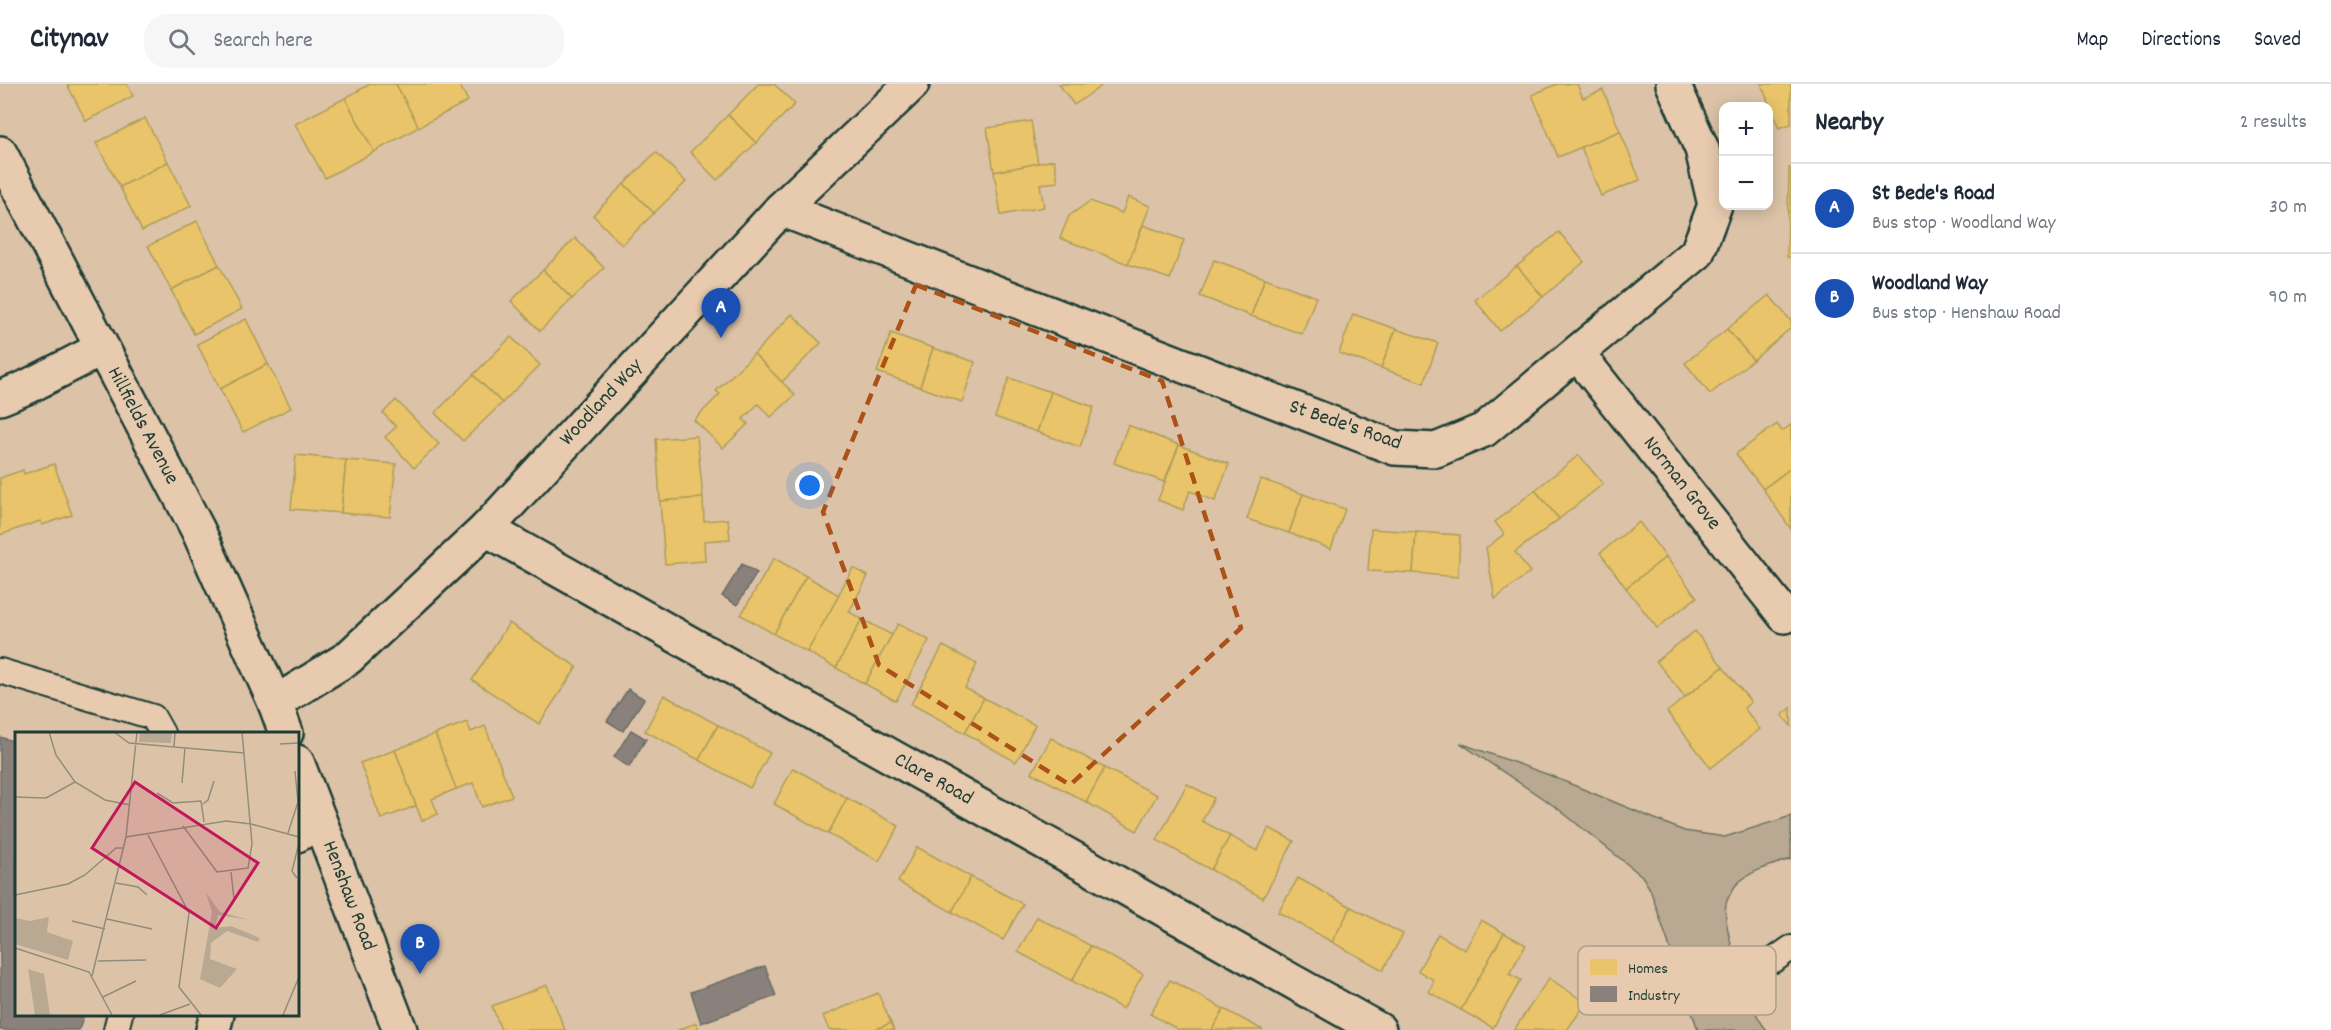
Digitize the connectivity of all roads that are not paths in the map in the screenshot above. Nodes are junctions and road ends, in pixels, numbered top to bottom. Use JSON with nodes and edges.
{"nodes":[{"id":1,"x":912,"y":84,"type":"edge"},
{"id":2,"x":1673,"y":84,"type":"edge"},
{"id":3,"x":0,"y":153,"type":"edge"},
{"id":4,"x":781,"y":209,"type":"junction"},
{"id":5,"x":101,"y":349,"type":"junction"},
{"id":6,"x":1577,"y":353,"type":"junction"},
{"id":7,"x":0,"y":398,"type":"edge"},
{"id":8,"x":486,"y":529,"type":"junction"},
{"id":9,"x":1785,"y":616,"type":"dead end"},
{"id":10,"x":0,"y":671,"type":"edge"},
{"id":11,"x":275,"y":703,"type":"junction"},
{"id":12,"x":161,"y":732,"type":"edge"},
{"id":13,"x":286,"y":732,"type":"edge"},
{"id":14,"x":298,"y":768,"type":"edge"},
{"id":15,"x":308,"y":829,"type":"edge"},
{"id":16,"x":120,"y":1015,"type":"edge"},
{"id":17,"x":217,"y":1015,"type":"edge"},
{"id":18,"x":116,"y":1030,"type":"edge"},
{"id":19,"x":213,"y":1030,"type":"edge"},
{"id":20,"x":400,"y":1030,"type":"edge"},
{"id":21,"x":1379,"y":1030,"type":"edge"}],
"edges":[{"from":1,"to":4,"type":"street","name":"Woodland Way"},
{"from":2,"to":6,"type":"street","name":"St Bede's Road"},
{"from":3,"to":5,"type":"street","name":"Hillfields Avenue"},
{"from":4,"to":6,"type":"street","name":"St Bede's Road"},
{"from":4,"to":8,"type":"street","name":"Woodland Way"},
{"from":5,"to":7,"type":"street"},
{"from":5,"to":11,"type":"street","name":"Hillfields Avenue"},
{"from":6,"to":9,"type":"street","name":"Norman Grove"},
{"from":8,"to":11,"type":"street","name":"Woodland Way"},
{"from":8,"to":21,"type":"street","name":"Clare Road"},
{"from":10,"to":12,"type":"lane"},
{"from":11,"to":13,"type":"street"},
{"from":14,"to":15,"type":"street","name":"Henshaw Road"},
{"from":15,"to":20,"type":"street","name":"Henshaw Road"},
{"from":16,"to":18,"type":"lane"},
{"from":17,"to":19,"type":"street"}]}
